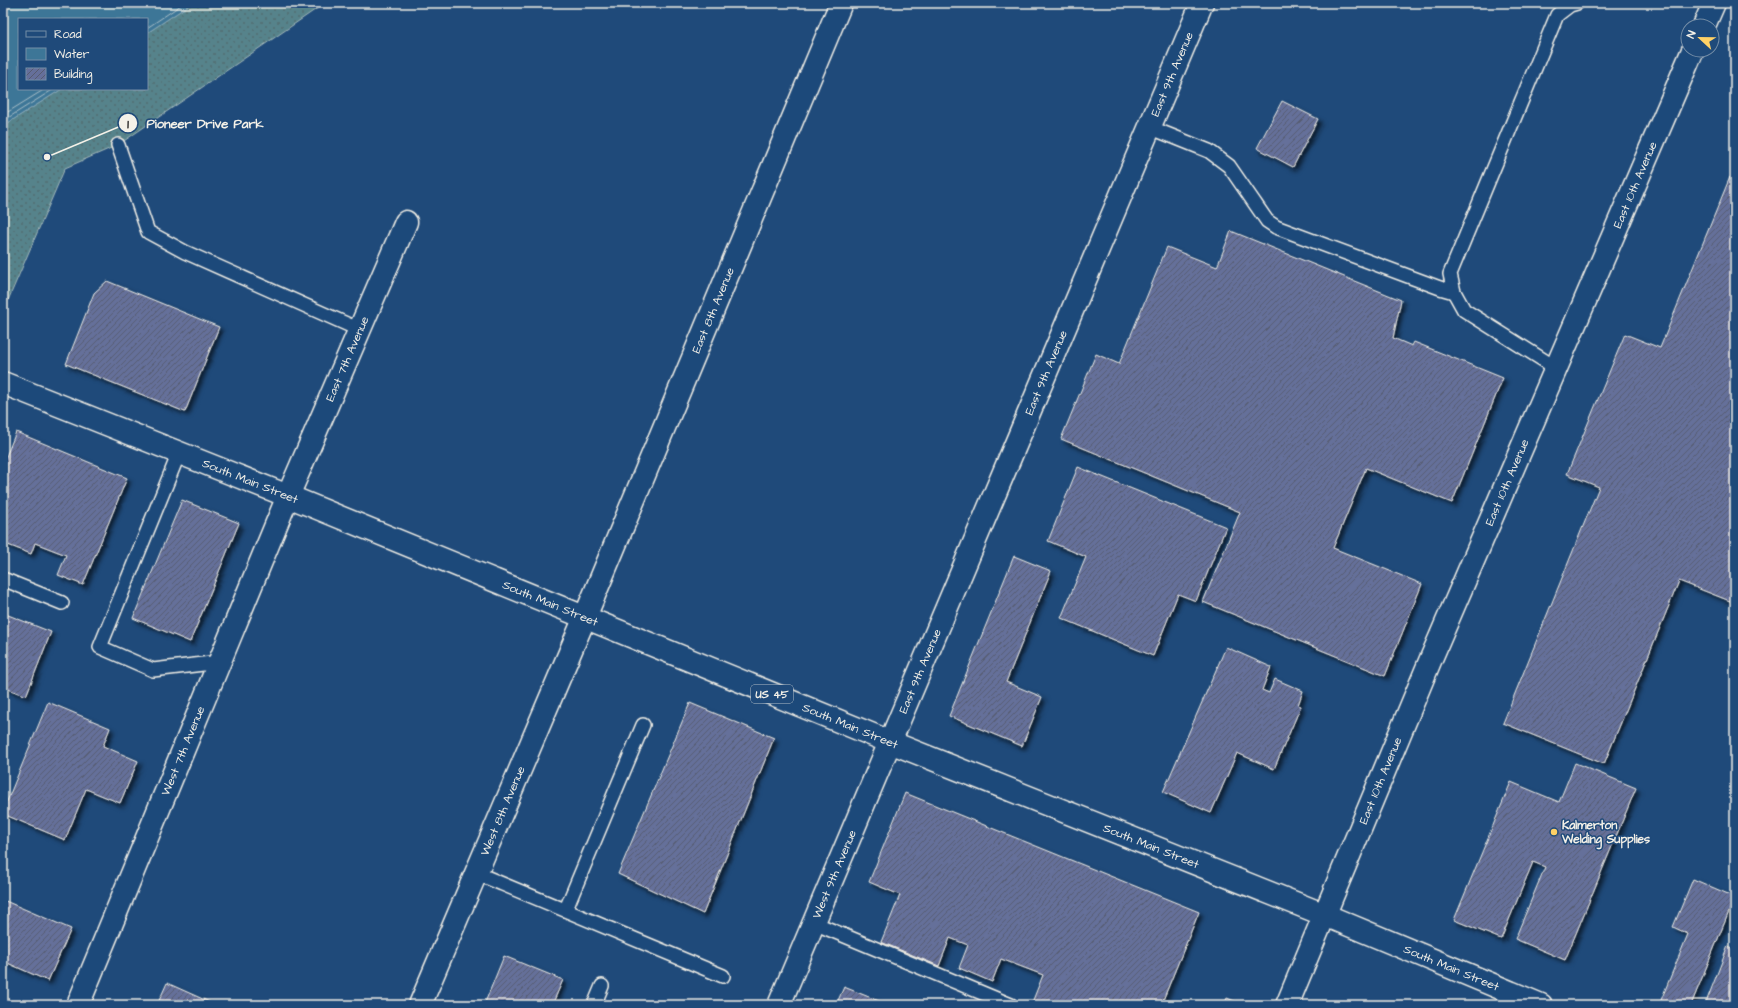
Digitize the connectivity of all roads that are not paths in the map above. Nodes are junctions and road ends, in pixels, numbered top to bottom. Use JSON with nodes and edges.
{"nodes":[{"id":1,"x":841,"y":3,"type":"edge"},
{"id":2,"x":1202,"y":3,"type":"edge"},
{"id":3,"x":1577,"y":3,"type":"edge"},
{"id":4,"x":1714,"y":3,"type":"edge"},
{"id":5,"x":1707,"y":18,"type":"edge"},
{"id":6,"x":1690,"y":58,"type":"edge"},
{"id":7,"x":1149,"y":127,"type":"junction"},
{"id":8,"x":118,"y":145,"type":"dead end"},
{"id":9,"x":406,"y":222,"type":"dead end"},
{"id":10,"x":1454,"y":292,"type":"junction"},
{"id":11,"x":360,"y":330,"type":"junction"},
{"id":12,"x":1556,"y":368,"type":"junction"},
{"id":13,"x":3,"y":383,"type":"edge"},
{"id":14,"x":179,"y":453,"type":"junction"},
{"id":15,"x":288,"y":496,"type":"junction"},
{"id":16,"x":3,"y":579,"type":"edge"},
{"id":17,"x":62,"y":603,"type":"dead end"},
{"id":18,"x":585,"y":617,"type":"junction"},
{"id":19,"x":220,"y":662,"type":"junction"},
{"id":20,"x":643,"y":725,"type":"dead end"},
{"id":21,"x":890,"y":742,"type":"junction"},
{"id":22,"x":476,"y":873,"type":"junction"},
{"id":23,"x":566,"y":909,"type":"junction"},
{"id":24,"x":1324,"y":916,"type":"junction"},
{"id":25,"x":814,"y":923,"type":"junction"},
{"id":26,"x":723,"y":976,"type":"dead end"},
{"id":27,"x":602,"y":986,"type":"dead end"},
{"id":28,"x":78,"y":1005,"type":"edge"},
{"id":29,"x":420,"y":1005,"type":"edge"},
{"id":30,"x":594,"y":1005,"type":"edge"},
{"id":31,"x":779,"y":1005,"type":"edge"},
{"id":32,"x":1011,"y":1005,"type":"edge"},
{"id":33,"x":1287,"y":1005,"type":"edge"},
{"id":34,"x":1541,"y":1005,"type":"edge"}],
"edges":[{"from":1,"to":18,"type":"street","name":"East 8th Avenue"},
{"from":2,"to":7,"type":"street","name":"East 9th Avenue"},
{"from":3,"to":10,"type":"lane"},
{"from":4,"to":5,"type":"street"},
{"from":6,"to":12,"type":"street","name":"East 10th Avenue"},
{"from":7,"to":10,"type":"lane"},
{"from":7,"to":21,"type":"street","name":"East 9th Avenue"},
{"from":8,"to":11,"type":"lane"},
{"from":9,"to":11,"type":"street","name":"East 7th Avenue"},
{"from":10,"to":12,"type":"lane"},
{"from":11,"to":15,"type":"street","name":"East 7th Avenue"},
{"from":12,"to":24,"type":"street","name":"East 10th Avenue"},
{"from":13,"to":14,"type":"street","name":"South Main Street","number":"US 45"},
{"from":14,"to":15,"type":"street","name":"South Main Street","number":"US 45"},
{"from":14,"to":19,"type":"lane"},
{"from":15,"to":18,"type":"street","name":"South Main Street","number":"US 45"},
{"from":15,"to":19,"type":"street","name":"West 7th Avenue"},
{"from":16,"to":17,"type":"lane"},
{"from":18,"to":21,"type":"street","name":"South Main Street","number":"US 45"},
{"from":18,"to":22,"type":"street","name":"West 8th Avenue"},
{"from":19,"to":28,"type":"street","name":"West 7th Avenue"},
{"from":20,"to":23,"type":"lane"},
{"from":21,"to":24,"type":"street","name":"South Main Street","number":"US 45"},
{"from":21,"to":25,"type":"street","name":"West 9th Avenue"},
{"from":22,"to":23,"type":"lane"},
{"from":22,"to":29,"type":"street","name":"West 8th Avenue"},
{"from":23,"to":26,"type":"lane"},
{"from":24,"to":33,"type":"street","name":"East 10th Avenue"},
{"from":24,"to":34,"type":"street","name":"South Main Street","number":"US 45"},
{"from":25,"to":31,"type":"street","name":"West 9th Avenue"},
{"from":25,"to":32,"type":"lane"},
{"from":27,"to":30,"type":"lane"}]}
